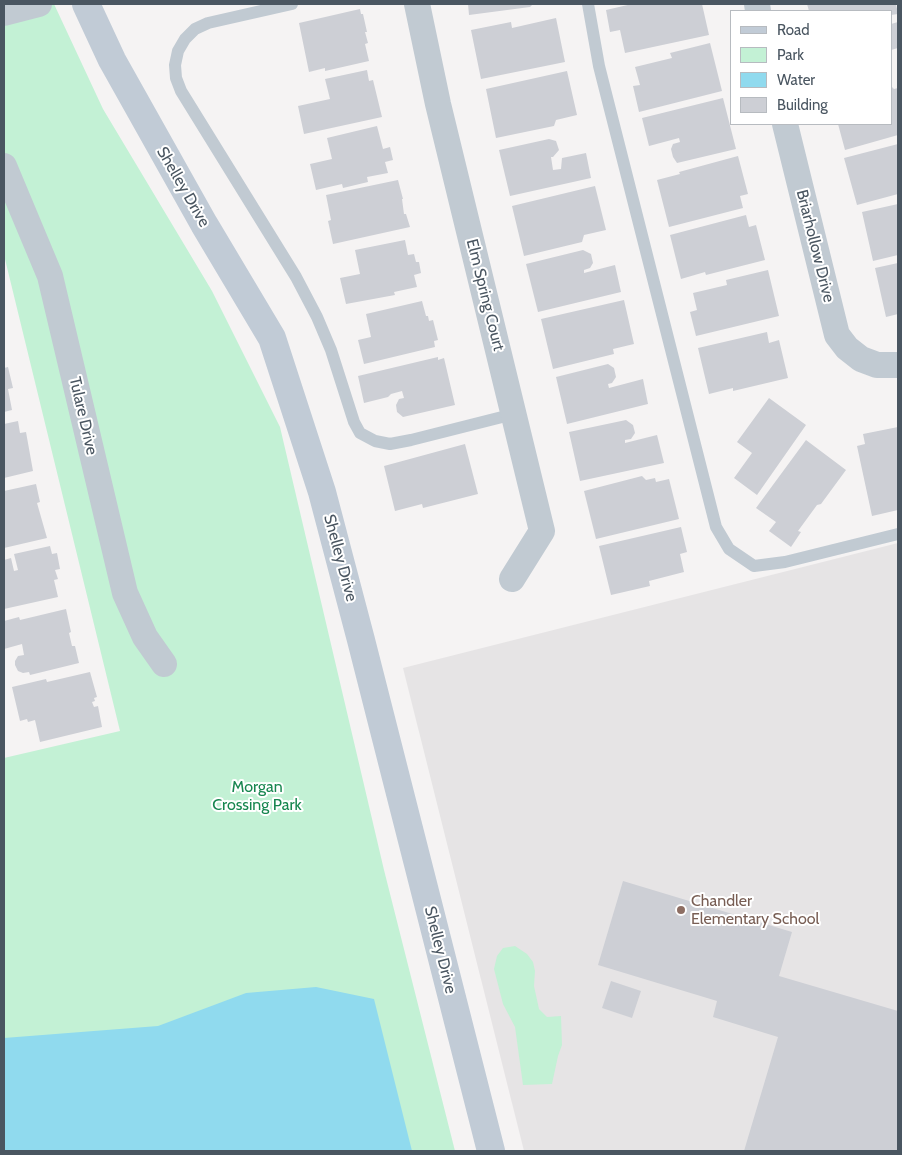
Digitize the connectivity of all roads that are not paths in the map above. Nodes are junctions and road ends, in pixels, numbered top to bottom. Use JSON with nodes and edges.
{"nodes":[{"id":1,"x":39,"y":4,"type":"edge"},
{"id":2,"x":86,"y":4,"type":"edge"},
{"id":3,"x":292,"y":4,"type":"edge"},
{"id":4,"x":418,"y":4,"type":"edge"},
{"id":5,"x":588,"y":4,"type":"edge"},
{"id":6,"x":4,"y":13,"type":"edge"},
{"id":7,"x":785,"y":125,"type":"edge"},
{"id":8,"x":4,"y":166,"type":"edge"},
{"id":9,"x":898,"y":365,"type":"edge"},
{"id":10,"x":514,"y":414,"type":"junction"},
{"id":11,"x":898,"y":534,"type":"edge"},
{"id":12,"x":512,"y":579,"type":"dead end"},
{"id":13,"x":164,"y":664,"type":"dead end"},
{"id":14,"x":491,"y":1151,"type":"edge"}],
"edges":[{"from":1,"to":6,"type":"street"},
{"from":2,"to":14,"type":"street","name":"Shelley Drive"},
{"from":3,"to":10,"type":"lane"},
{"from":4,"to":10,"type":"street","name":"Elm Spring Court"},
{"from":5,"to":11,"type":"lane"},
{"from":7,"to":9,"type":"street","name":"Briarhollow Drive"},
{"from":8,"to":13,"type":"street","name":"Tulare Drive"},
{"from":10,"to":12,"type":"street","name":"Elm Spring Court"}]}
